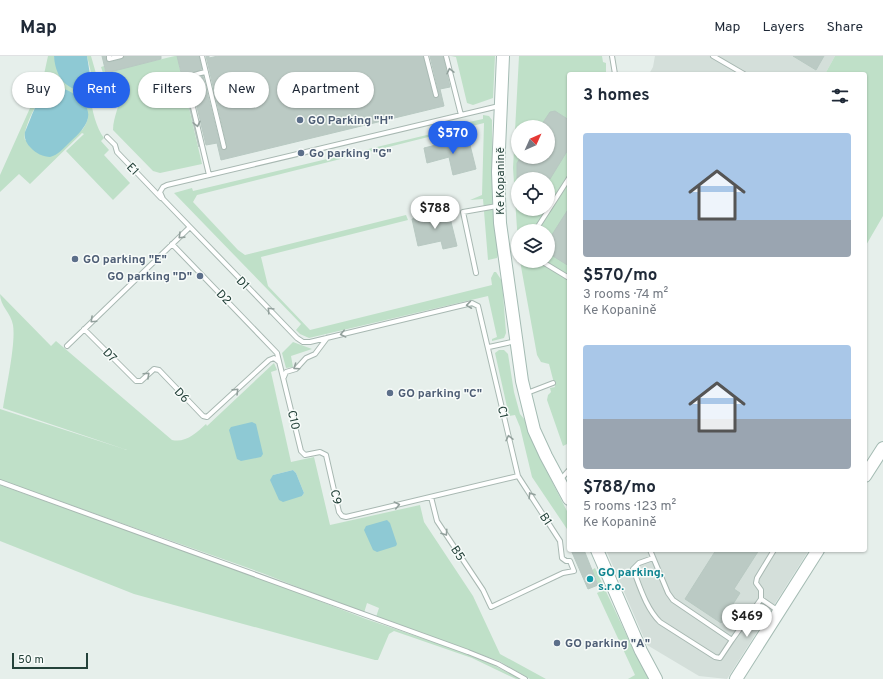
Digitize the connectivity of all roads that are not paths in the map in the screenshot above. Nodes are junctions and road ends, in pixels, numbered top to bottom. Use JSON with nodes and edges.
{"nodes":[{"id":1,"x":109,"y":56,"type":"edge"},
{"id":2,"x":121,"y":56,"type":"edge"},
{"id":3,"x":202,"y":56,"type":"edge"},
{"id":4,"x":426,"y":56,"type":"edge"},
{"id":5,"x":446,"y":56,"type":"edge"},
{"id":6,"x":503,"y":56,"type":"edge"},
{"id":7,"x":612,"y":56,"type":"edge"},
{"id":8,"x":712,"y":56,"type":"edge"},
{"id":9,"x":206,"y":72,"type":"joint"},
{"id":10,"x":614,"y":72,"type":"edge"},
{"id":11,"x":740,"y":72,"type":"edge"},
{"id":12,"x":436,"y":96,"type":"dead end"},
{"id":13,"x":502,"y":106,"type":"junction"},
{"id":14,"x":193,"y":108,"type":"edge"},
{"id":15,"x":461,"y":115,"type":"junction"},
{"id":16,"x":107,"y":137,"type":"dead end"},
{"id":17,"x":224,"y":146,"type":"dead end"},
{"id":18,"x":209,"y":175,"type":"junction"},
{"id":19,"x":567,"y":181,"type":"edge"},
{"id":20,"x":555,"y":197,"type":"edge"},
{"id":21,"x":163,"y":199,"type":"junction"},
{"id":22,"x":500,"y":205,"type":"junction"},
{"id":23,"x":190,"y":227,"type":"junction"},
{"id":24,"x":172,"y":244,"type":"junction"},
{"id":25,"x":553,"y":268,"type":"edge"},
{"id":26,"x":476,"y":273,"type":"dead end"},
{"id":27,"x":567,"y":277,"type":"edge"},
{"id":28,"x":84,"y":329,"type":"junction"},
{"id":29,"x":327,"y":338,"type":"junction"},
{"id":30,"x":516,"y":341,"type":"junction"},
{"id":31,"x":67,"y":346,"type":"dead end"},
{"id":32,"x":489,"y":347,"type":"junction"},
{"id":33,"x":280,"y":362,"type":"junction"},
{"id":34,"x":159,"y":370,"type":"joint"},
{"id":35,"x":284,"y":377,"type":"junction"},
{"id":36,"x":553,"y":383,"type":"dead end"},
{"id":37,"x":524,"y":394,"type":"junction"},
{"id":38,"x":883,"y":448,"type":"edge"},
{"id":39,"x":326,"y":456,"type":"joint"},
{"id":40,"x":567,"y":472,"type":"edge"},
{"id":41,"x":867,"y":473,"type":"edge"},
{"id":42,"x":518,"y":476,"type":"junction"},
{"id":43,"x":559,"y":481,"type":"junction"},
{"id":44,"x":0,"y":482,"type":"edge"},
{"id":45,"x":567,"y":495,"type":"edge"},
{"id":46,"x":431,"y":497,"type":"junction"},
{"id":47,"x":598,"y":552,"type":"edge"},
{"id":48,"x":651,"y":552,"type":"edge"},
{"id":49,"x":773,"y":552,"type":"edge"},
{"id":50,"x":817,"y":552,"type":"edge"},
{"id":51,"x":654,"y":558,"type":"junction"},
{"id":52,"x":574,"y":571,"type":"joint"},
{"id":53,"x":761,"y":599,"type":"junction"},
{"id":54,"x":779,"y":611,"type":"junction"},
{"id":55,"x":732,"y":640,"type":"junction"},
{"id":56,"x":656,"y":677,"type":"edge"},
{"id":57,"x":525,"y":679,"type":"edge"},
{"id":58,"x":736,"y":679,"type":"edge"}],
"edges":[{"from":1,"to":2,"type":"lane"},
{"from":3,"to":9,"type":"lane"},
{"from":4,"to":12,"type":"lane"},
{"from":15,"to":5,"type":"lane","one_way":true},
{"from":6,"to":13,"type":"street","name":"Ke Kopanině"},
{"from":7,"to":10,"type":"lane"},
{"from":8,"to":11,"type":"lane"},
{"from":9,"to":17,"type":"lane"},
{"from":13,"to":15,"type":"lane"},
{"from":13,"to":22,"type":"street","name":"Ke Kopanině"},
{"from":14,"to":18,"type":"lane","one_way":true},
{"from":15,"to":18,"type":"lane"},
{"from":16,"to":21,"type":"lane","name":"E1"},
{"from":18,"to":21,"type":"lane","name":"E1"},
{"from":19,"to":20,"type":"lane"},
{"from":21,"to":23,"type":"lane","name":"E1"},
{"from":22,"to":26,"type":"lane"},
{"from":22,"to":30,"type":"street","name":"Ke Kopanině"},
{"from":23,"to":24,"type":"lane","one_way":true},
{"from":29,"to":23,"type":"lane","name":"D1","one_way":true},
{"from":24,"to":28,"type":"lane","one_way":true},
{"from":24,"to":33,"type":"lane","name":"D2"},
{"from":25,"to":27,"type":"lane"},
{"from":28,"to":31,"type":"lane"},
{"from":28,"to":34,"type":"lane","name":"D7","one_way":true},
{"from":32,"to":29,"type":"lane","name":"C1","one_way":true},
{"from":29,"to":35,"type":"lane","one_way":true},
{"from":30,"to":32,"type":"lane"},
{"from":30,"to":37,"type":"street","name":"Ke Kopanině"},
{"from":42,"to":32,"type":"lane","name":"C1","one_way":true},
{"from":34,"to":33,"type":"lane","name":"D6","one_way":true},
{"from":33,"to":35,"type":"lane","name":"C10"},
{"from":35,"to":39,"type":"lane","name":"C10"},
{"from":36,"to":37,"type":"lane"},
{"from":37,"to":43,"type":"street","name":"Ke Kopanině"},
{"from":38,"to":41,"type":"street"},
{"from":39,"to":46,"type":"lane","name":"C9","one_way":true},
{"from":40,"to":43,"type":"lane"},
{"from":42,"to":46,"type":"lane","name":"C9"},
{"from":52,"to":42,"type":"lane","name":"B1","one_way":true},
{"from":43,"to":45,"type":"street","name":"Ke Kopanině"},
{"from":44,"to":57,"type":"lane"},
{"from":46,"to":52,"type":"lane","name":"B5","one_way":true},
{"from":47,"to":56,"type":"street"},
{"from":48,"to":51,"type":"lane"},
{"from":49,"to":53,"type":"lane"},
{"from":50,"to":54,"type":"street"},
{"from":51,"to":55,"type":"lane"},
{"from":51,"to":55,"type":"lane"},
{"from":53,"to":54,"type":"lane"},
{"from":53,"to":55,"type":"lane"},
{"from":54,"to":58,"type":"street"}]}
